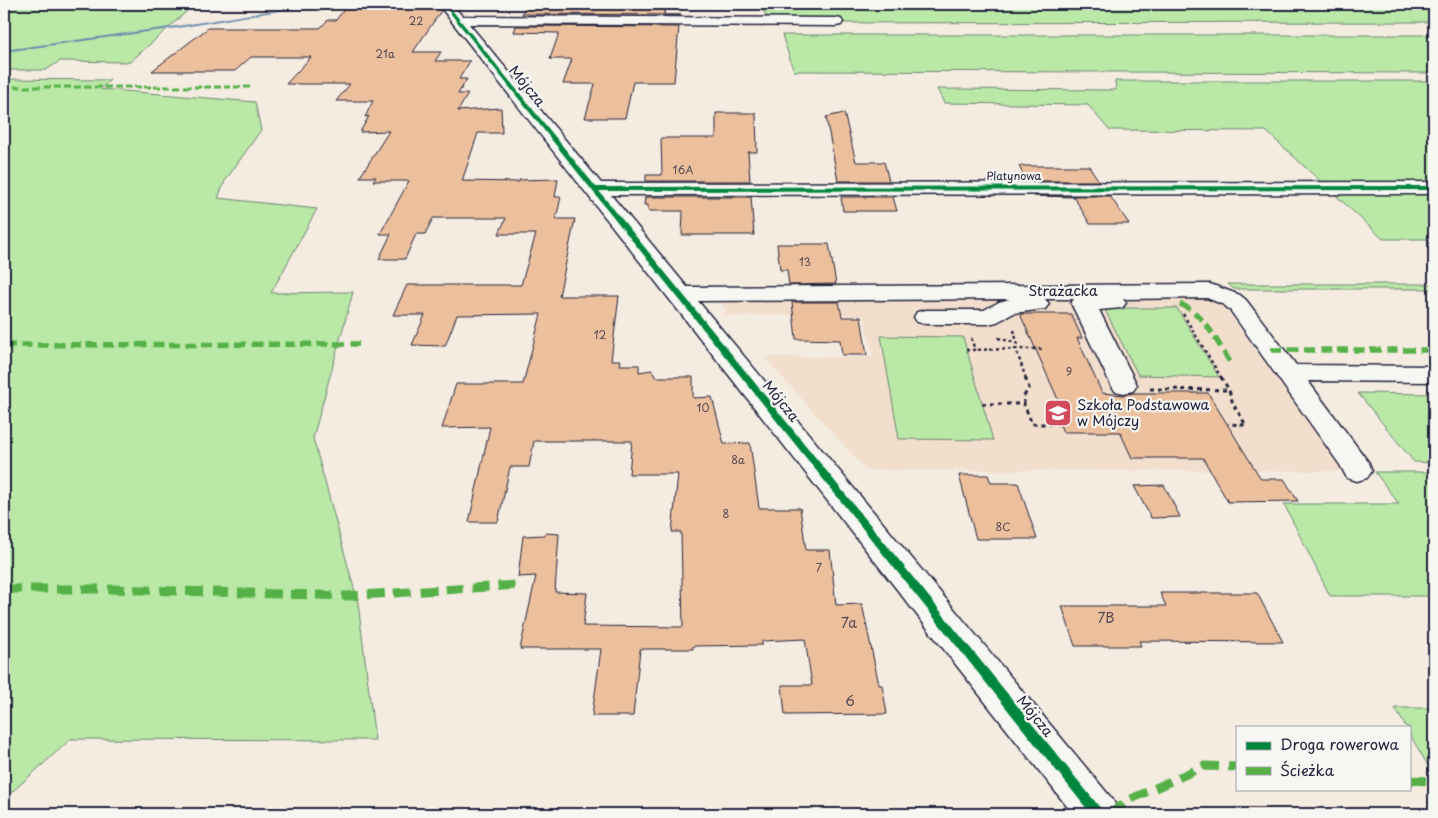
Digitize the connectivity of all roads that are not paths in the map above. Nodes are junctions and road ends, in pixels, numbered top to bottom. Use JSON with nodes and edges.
{"nodes":[{"id":1,"x":451,"y":12,"type":"edge"},
{"id":2,"x":836,"y":22,"type":"dead end"},
{"id":3,"x":1434,"y":188,"type":"edge"},
{"id":4,"x":594,"y":189,"type":"junction"},
{"id":5,"x":679,"y":294,"type":"junction"},
{"id":6,"x":1083,"y":303,"type":"junction"},
{"id":7,"x":1179,"y":304,"type":"road end"},
{"id":8,"x":926,"y":317,"type":"dead end"},
{"id":9,"x":1286,"y":373,"type":"junction"},
{"id":10,"x":1434,"y":374,"type":"edge"},
{"id":11,"x":1124,"y":385,"type":"road end"},
{"id":12,"x":1357,"y":471,"type":"dead end"},
{"id":13,"x":1098,"y":814,"type":"edge"}],
"edges":[{"from":1,"to":2,"type":"street"},
{"from":1,"to":4,"type":"street","name":"Mójcza"},
{"from":3,"to":4,"type":"street","name":"Platynowa"},
{"from":4,"to":5,"type":"street","name":"Mójcza"},
{"from":5,"to":9,"type":"street","name":"Strażacka"},
{"from":5,"to":13,"type":"street","name":"Mójcza"},
{"from":6,"to":7,"type":"street"},
{"from":6,"to":8,"type":"street"},
{"from":6,"to":11,"type":"street"},
{"from":9,"to":10,"type":"street"},
{"from":9,"to":12,"type":"street","name":"Strażacka"}]}
